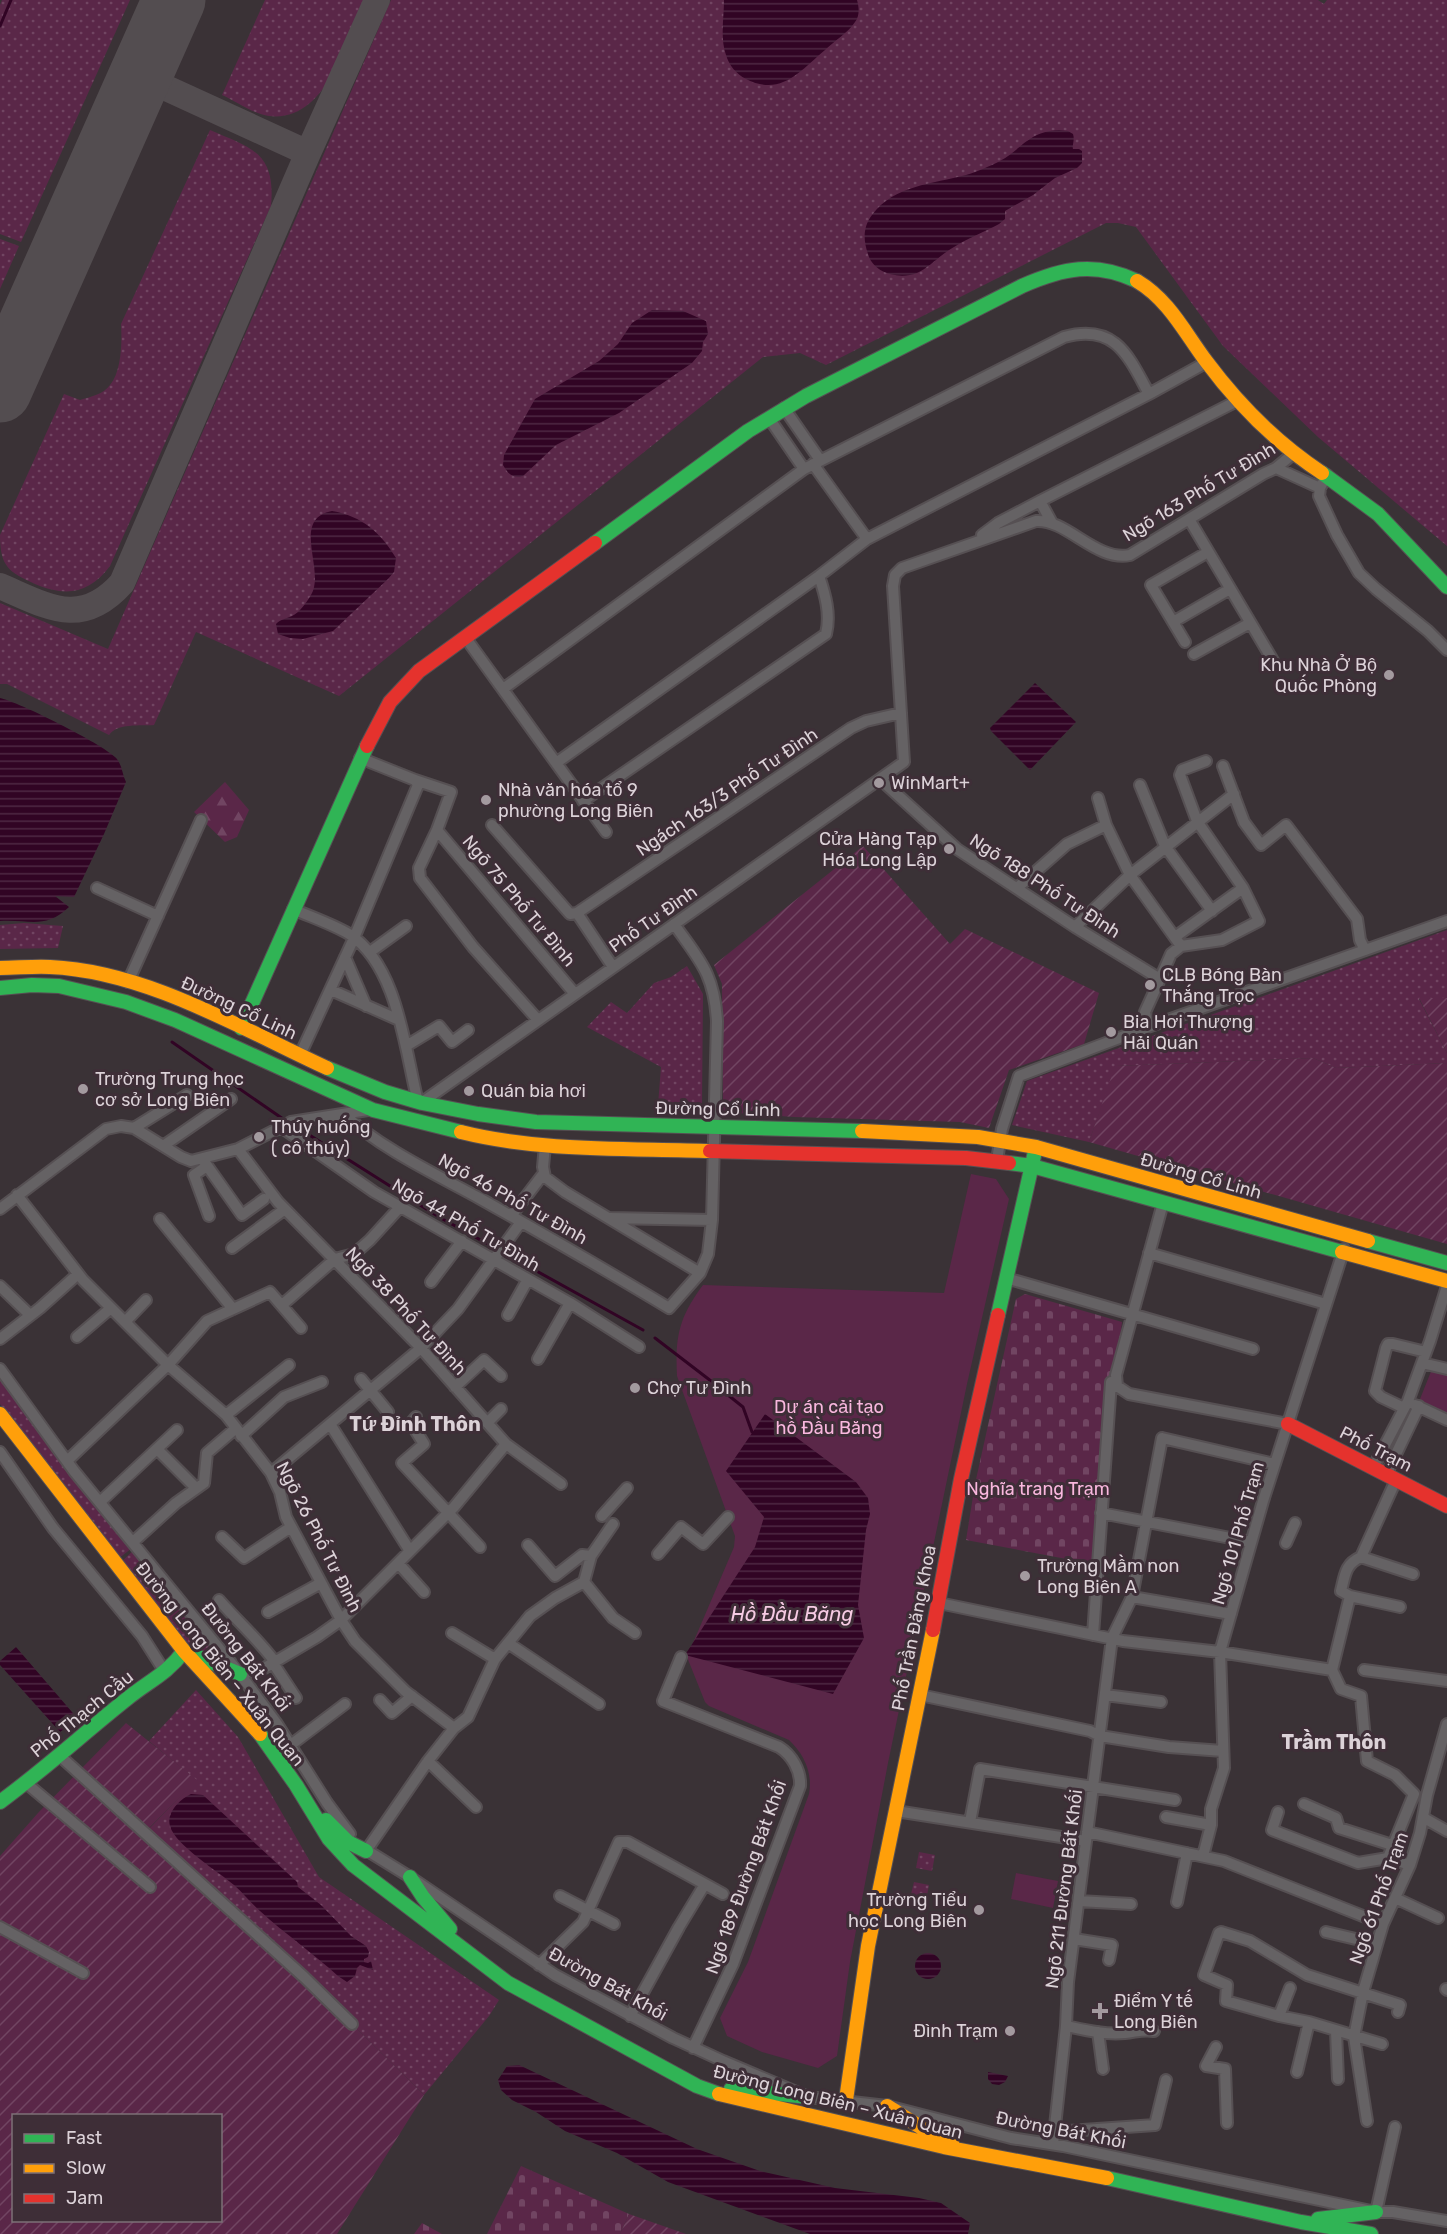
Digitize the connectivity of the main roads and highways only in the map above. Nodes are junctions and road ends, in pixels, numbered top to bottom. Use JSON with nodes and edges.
{"nodes":[{"id":1,"x":1447,"y":586,"type":"edge"},
{"id":2,"x":0,"y":969,"type":"edge"},
{"id":3,"x":0,"y":988,"type":"edge"},
{"id":4,"x":183,"y":1001,"type":"junction"},
{"id":5,"x":175,"y":1020,"type":"junction"},
{"id":6,"x":241,"y":1028,"type":"junction"},
{"id":7,"x":1036,"y":1147,"type":"junction"},
{"id":8,"x":1032,"y":1166,"type":"junction"},
{"id":9,"x":1447,"y":1263,"type":"edge"},
{"id":10,"x":1447,"y":1281,"type":"edge"},
{"id":11,"x":0,"y":1414,"type":"edge"},
{"id":12,"x":1288,"y":1424,"type":"road end"},
{"id":13,"x":1447,"y":1506,"type":"edge"},
{"id":14,"x":184,"y":1651,"type":"junction"},
{"id":15,"x":240,"y":1674,"type":"road end"},
{"id":16,"x":296,"y":1785,"type":"junction"},
{"id":17,"x":0,"y":1802,"type":"edge"},
{"id":18,"x":366,"y":1851,"type":"road end"},
{"id":19,"x":410,"y":1877,"type":"road end"},
{"id":20,"x":479,"y":1960,"type":"junction"},
{"id":21,"x":697,"y":2086,"type":"junction"},
{"id":22,"x":808,"y":2097,"type":"road end"},
{"id":23,"x":846,"y":2100,"type":"road end"},
{"id":24,"x":887,"y":2106,"type":"road end"},
{"id":25,"x":978,"y":2154,"type":"junction"},
{"id":26,"x":1376,"y":2212,"type":"road end"},
{"id":27,"x":1301,"y":2222,"type":"junction"},
{"id":28,"x":1371,"y":2234,"type":"edge"}],
"edges":[{"from":1,"to":6,"type":"main road"},
{"from":2,"to":4,"type":"main road","name":"Đường Cổ Linh"},
{"from":3,"to":5,"type":"main road","name":"Đường Cổ Linh"},
{"from":4,"to":5,"type":"main road"},
{"from":4,"to":6,"type":"main road","name":"Đường Cổ Linh"},
{"from":5,"to":8,"type":"main road","name":"Đường Cổ Linh"},
{"from":6,"to":7,"type":"main road","name":"Đường Cổ Linh"},
{"from":7,"to":8,"type":"main road","name":"Phố Trần Đăng Khoa"},
{"from":7,"to":9,"type":"main road","name":"Đường Cổ Linh"},
{"from":8,"to":10,"type":"main road","name":"Đường Cổ Linh"},
{"from":8,"to":23,"type":"main road","name":"Phố Trần Đăng Khoa"},
{"from":11,"to":14,"type":"main road","name":"Đường Long Biên – Xuân Quan"},
{"from":12,"to":13,"type":"main road","name":"Phố Trạm"},
{"from":14,"to":15,"type":"main road"},
{"from":14,"to":16,"type":"main road","name":"Đường Long Biên – Xuân Quan"},
{"from":14,"to":17,"type":"main road","name":"Phố Thạch Cầu"},
{"from":16,"to":18,"type":"main road"},
{"from":16,"to":20,"type":"main road","name":"Đường Long Biên – Xuân Quan"},
{"from":19,"to":20,"type":"main road"},
{"from":20,"to":21,"type":"main road","name":"Đường Long Biên – Xuân Quan"},
{"from":21,"to":22,"type":"main road"},
{"from":21,"to":25,"type":"main road","name":"Đường Long Biên – Xuân Quan"},
{"from":24,"to":25,"type":"main road"},
{"from":25,"to":27,"type":"main road","name":"Đường Long Biên – Xuân Quan"},
{"from":26,"to":27,"type":"main road"},
{"from":27,"to":28,"type":"main road","name":"Đường Long Biên – Xuân Quan"}]}
